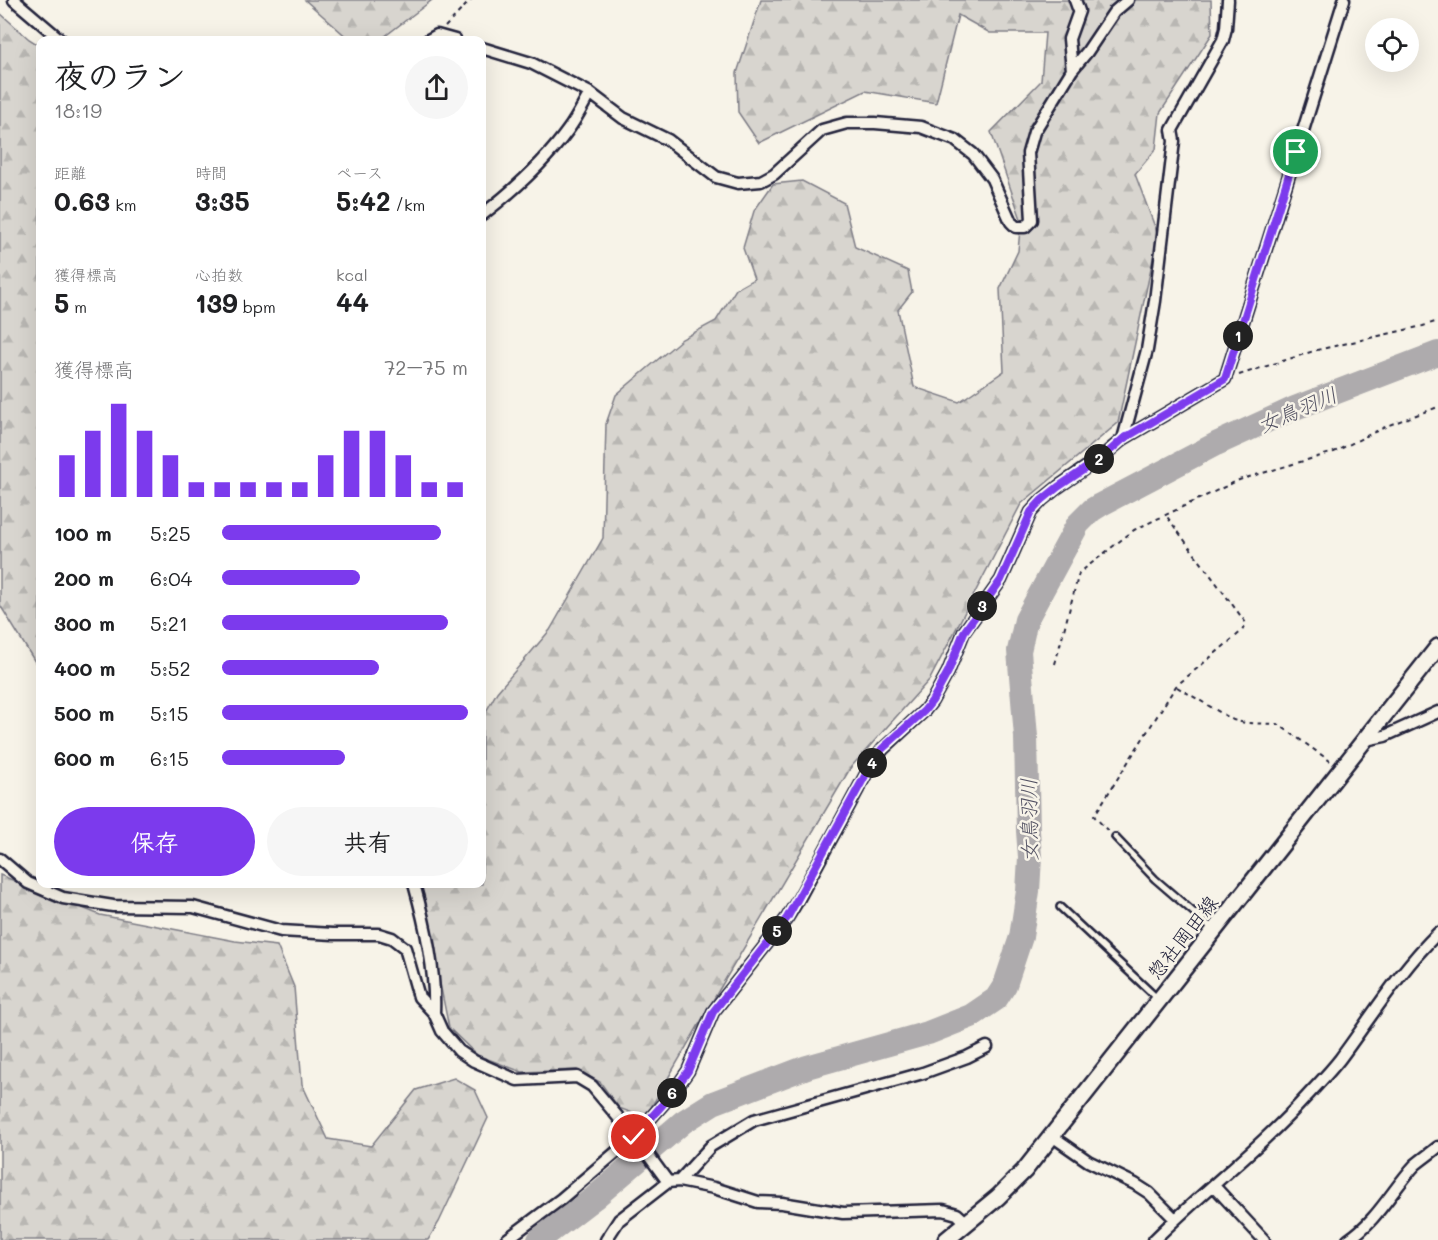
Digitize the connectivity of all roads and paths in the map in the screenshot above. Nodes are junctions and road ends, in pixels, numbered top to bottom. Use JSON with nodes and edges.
{"nodes":[{"id":1,"x":14,"y":0,"type":"edge"},
{"id":2,"x":471,"y":0,"type":"edge"},
{"id":3,"x":1075,"y":0,"type":"edge"},
{"id":4,"x":1128,"y":0,"type":"edge"},
{"id":5,"x":1228,"y":0,"type":"edge"},
{"id":6,"x":1344,"y":0,"type":"edge"},
{"id":7,"x":57,"y":36,"type":"edge"},
{"id":8,"x":434,"y":36,"type":"edge"},
{"id":9,"x":486,"y":49,"type":"edge"},
{"id":10,"x":1072,"y":70,"type":"junction"},
{"id":11,"x":590,"y":93,"type":"junction"},
{"id":12,"x":486,"y":212,"type":"edge"},
{"id":13,"x":1438,"y":321,"type":"edge"},
{"id":14,"x":1225,"y":379,"type":"junction"},
{"id":15,"x":1438,"y":407,"type":"edge"},
{"id":16,"x":1123,"y":439,"type":"junction"},
{"id":17,"x":1165,"y":514,"type":"junction"},
{"id":18,"x":1438,"y":647,"type":"edge"},
{"id":19,"x":1055,"y":664,"type":"dead end"},
{"id":20,"x":1176,"y":686,"type":"junction"},
{"id":21,"x":1438,"y":712,"type":"edge"},
{"id":22,"x":1365,"y":740,"type":"junction"},
{"id":23,"x":1342,"y":770,"type":"junction"},
{"id":24,"x":1115,"y":837,"type":"joint"},
{"id":25,"x":0,"y":859,"type":"edge"},
{"id":26,"x":36,"y":886,"type":"edge"},
{"id":27,"x":40,"y":888,"type":"edge"},
{"id":28,"x":415,"y":888,"type":"edge"},
{"id":29,"x":1060,"y":907,"type":"dead end"},
{"id":30,"x":1214,"y":930,"type":"junction"},
{"id":31,"x":1438,"y":933,"type":"edge"},
{"id":32,"x":1159,"y":1001,"type":"junction"},
{"id":33,"x":434,"y":1013,"type":"junction"},
{"id":34,"x":987,"y":1047,"type":"dead end"},
{"id":35,"x":1052,"y":1136,"type":"junction"},
{"id":36,"x":636,"y":1139,"type":"junction"},
{"id":37,"x":1438,"y":1148,"type":"edge"},
{"id":38,"x":671,"y":1181,"type":"junction"},
{"id":39,"x":1214,"y":1186,"type":"junction"},
{"id":40,"x":1175,"y":1219,"type":"junction"},
{"id":41,"x":967,"y":1223,"type":"junction"},
{"id":42,"x":506,"y":1240,"type":"edge"},
{"id":43,"x":606,"y":1240,"type":"edge"},
{"id":44,"x":946,"y":1240,"type":"edge"},
{"id":45,"x":1154,"y":1240,"type":"edge"},
{"id":46,"x":1264,"y":1240,"type":"edge"},
{"id":47,"x":1348,"y":1240,"type":"edge"}],
"edges":[{"from":1,"to":7,"type":"street"},
{"from":2,"to":8,"type":"path"},
{"from":3,"to":10,"type":"street"},
{"from":4,"to":10,"type":"street"},
{"from":5,"to":16,"type":"street"},
{"from":6,"to":14,"type":"street"},
{"from":9,"to":11,"type":"street"},
{"from":10,"to":11,"type":"street"},
{"from":11,"to":12,"type":"street"},
{"from":13,"to":14,"type":"path"},
{"from":14,"to":16,"type":"street"},
{"from":15,"to":17,"type":"path"},
{"from":16,"to":36,"type":"street"},
{"from":17,"to":19,"type":"path"},
{"from":17,"to":20,"type":"path"},
{"from":18,"to":22,"type":"main road","name":"惣社岡田線"},
{"from":20,"to":23,"type":"path"},
{"from":20,"to":24,"type":"path"},
{"from":21,"to":22,"type":"street"},
{"from":22,"to":23,"type":"main road","name":"惣社岡田線"},
{"from":23,"to":30,"type":"main road","name":"惣社岡田線"},
{"from":24,"to":30,"type":"lane"},
{"from":25,"to":26,"type":"street"},
{"from":27,"to":33,"type":"street"},
{"from":28,"to":33,"type":"street"},
{"from":29,"to":32,"type":"lane"},
{"from":30,"to":32,"type":"main road","name":"惣社岡田線"},
{"from":31,"to":39,"type":"street"},
{"from":32,"to":35,"type":"main road","name":"惣社岡田線"},
{"from":33,"to":36,"type":"street"},
{"from":34,"to":38,"type":"street"},
{"from":35,"to":40,"type":"street"},
{"from":35,"to":41,"type":"main road","name":"惣社岡田線"},
{"from":36,"to":38,"type":"street"},
{"from":36,"to":42,"type":"street"},
{"from":37,"to":47,"type":"street"},
{"from":38,"to":41,"type":"street"},
{"from":38,"to":43,"type":"street"},
{"from":39,"to":40,"type":"street"},
{"from":39,"to":46,"type":"street"},
{"from":40,"to":45,"type":"street"},
{"from":41,"to":44,"type":"main road","name":"惣社岡田線"}]}
